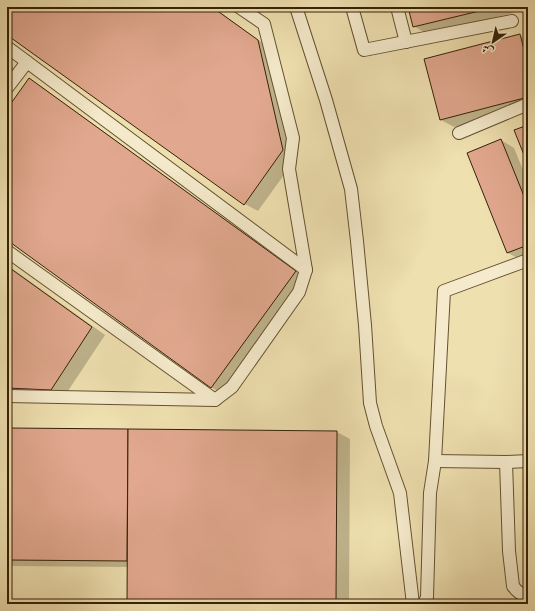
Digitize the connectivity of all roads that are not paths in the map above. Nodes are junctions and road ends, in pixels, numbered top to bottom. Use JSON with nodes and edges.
{"nodes":[{"id":1,"x":240,"y":7,"type":"edge"},
{"id":2,"x":296,"y":7,"type":"edge"},
{"id":3,"x":352,"y":7,"type":"edge"},
{"id":4,"x":397,"y":7,"type":"edge"},
{"id":5,"x":512,"y":21,"type":"dead end"},
{"id":6,"x":406,"y":42,"type":"junction"},
{"id":7,"x":7,"y":47,"type":"edge"},
{"id":8,"x":27,"y":62,"type":"junction"},
{"id":9,"x":7,"y":88,"type":"edge"},
{"id":10,"x":528,"y":104,"type":"edge"},
{"id":11,"x":459,"y":133,"type":"dead end"},
{"id":12,"x":7,"y":251,"type":"edge"},
{"id":13,"x":528,"y":260,"type":"edge"},
{"id":14,"x":306,"y":270,"type":"junction"},
{"id":15,"x":7,"y":396,"type":"edge"},
{"id":16,"x":215,"y":400,"type":"junction"},
{"id":17,"x":435,"y":461,"type":"junction"},
{"id":18,"x":528,"y":461,"type":"edge"},
{"id":19,"x":506,"y":462,"type":"junction"},
{"id":20,"x":528,"y":597,"type":"edge"},
{"id":21,"x":413,"y":604,"type":"edge"},
{"id":22,"x":424,"y":604,"type":"edge"}],
"edges":[{"from":1,"to":14,"type":"street"},
{"from":2,"to":21,"type":"street"},
{"from":3,"to":6,"type":"street"},
{"from":4,"to":6,"type":"street"},
{"from":5,"to":6,"type":"street"},
{"from":7,"to":8,"type":"street"},
{"from":8,"to":9,"type":"street"},
{"from":8,"to":14,"type":"street"},
{"from":10,"to":11,"type":"street"},
{"from":12,"to":16,"type":"street"},
{"from":13,"to":17,"type":"street"},
{"from":14,"to":16,"type":"street"},
{"from":15,"to":16,"type":"street"},
{"from":17,"to":19,"type":"street"},
{"from":17,"to":22,"type":"street"},
{"from":18,"to":19,"type":"street"},
{"from":19,"to":20,"type":"street"}]}
